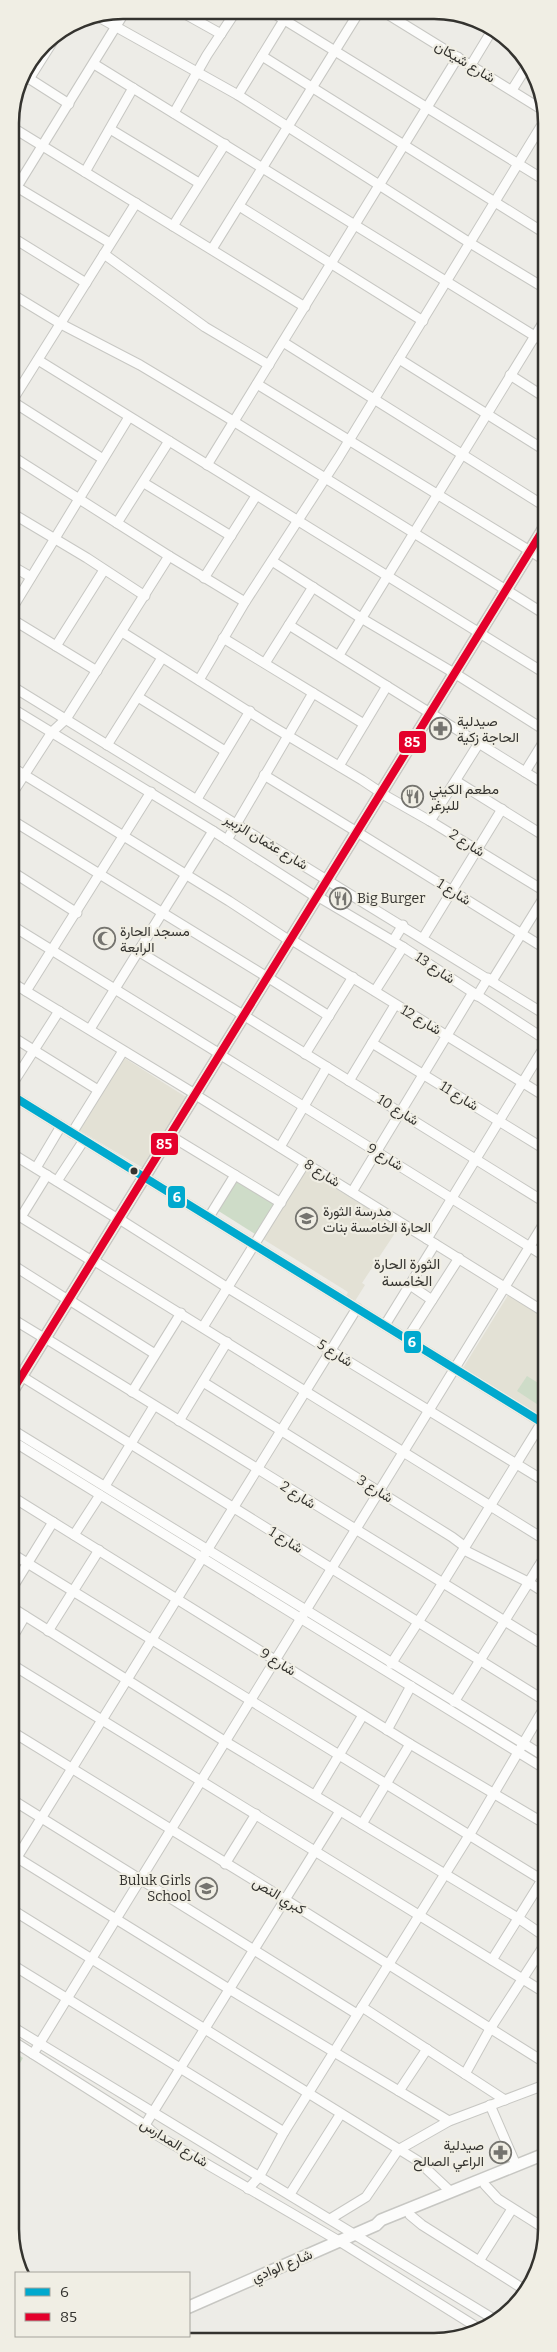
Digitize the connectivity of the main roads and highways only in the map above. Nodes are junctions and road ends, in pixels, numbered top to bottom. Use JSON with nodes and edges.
{"nodes":[{"id":1,"x":538,"y":542,"type":"edge"},
{"id":2,"x":538,"y":547,"type":"edge"},
{"id":3,"x":533,"y":552,"type":"junction"},
{"id":4,"x":197,"y":1096,"type":"junction"},
{"id":5,"x":146,"y":1178,"type":"junction"},
{"id":6,"x":24,"y":1377,"type":"junction"},
{"id":7,"x":19,"y":1383,"type":"edge"},
{"id":8,"x":19,"y":1387,"type":"edge"},
{"id":9,"x":538,"y":2156,"type":"edge"},
{"id":10,"x":538,"y":2164,"type":"edge"},
{"id":11,"x":376,"y":2225,"type":"junction"},
{"id":12,"x":190,"y":2307,"type":"edge"}],
"edges":[{"from":1,"to":3,"type":"main road"},
{"from":2,"to":3,"type":"main road"},
{"from":3,"to":4,"type":"main road"},
{"from":4,"to":5,"type":"main road"},
{"from":4,"to":5,"type":"main road"},
{"from":5,"to":6,"type":"main road"},
{"from":6,"to":7,"type":"main road"},
{"from":6,"to":8,"type":"main road"},
{"from":9,"to":11,"type":"main road","name":"شارع الوادي"},
{"from":10,"to":11,"type":"main road","name":"شارع الوادي"},
{"from":11,"to":12,"type":"main road","name":"شارع الوادي"}]}
